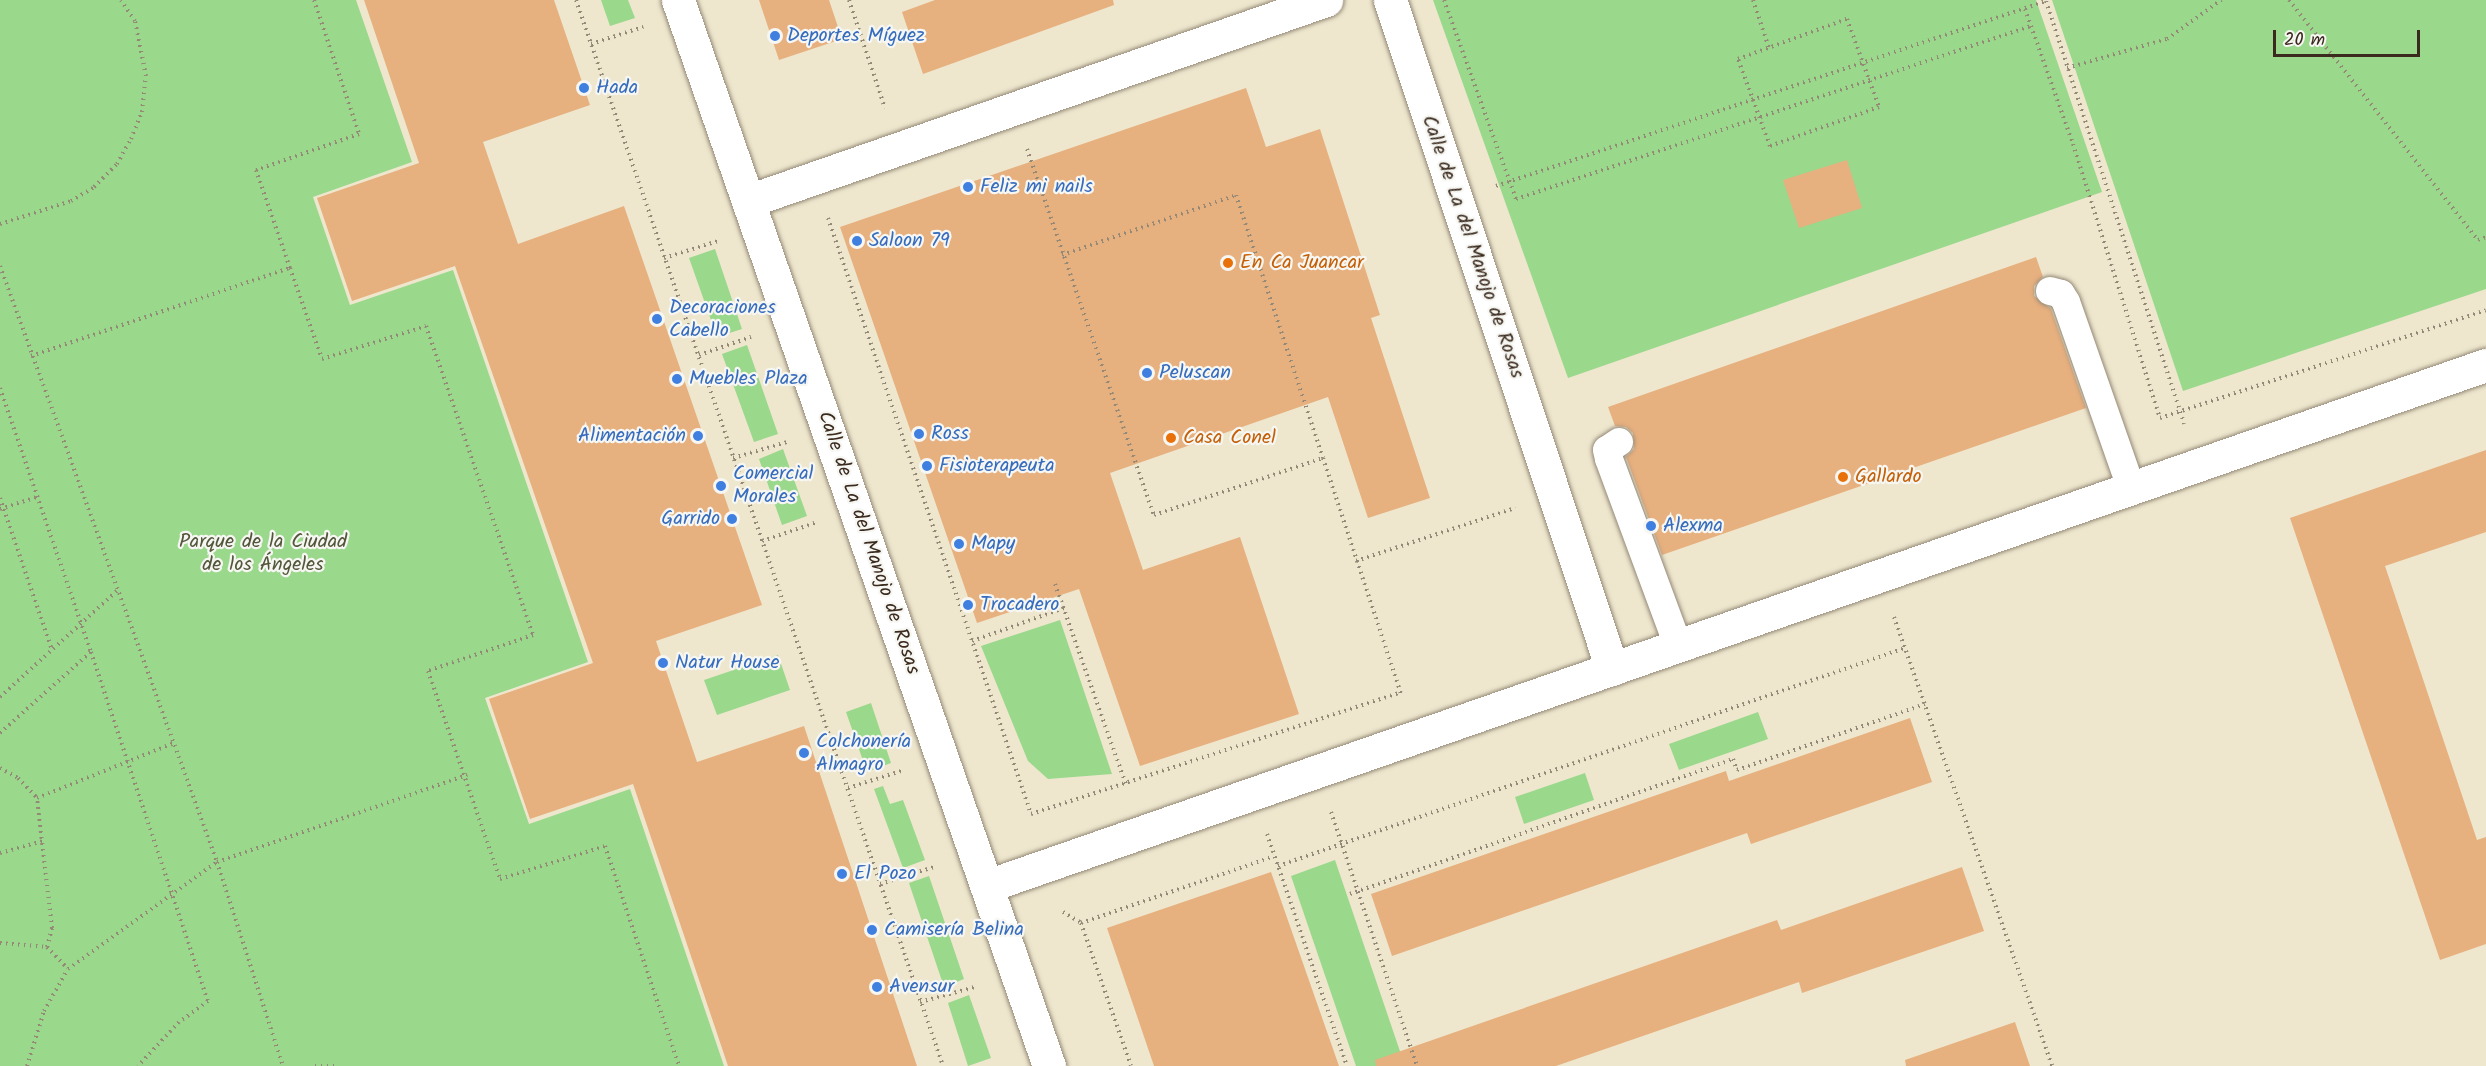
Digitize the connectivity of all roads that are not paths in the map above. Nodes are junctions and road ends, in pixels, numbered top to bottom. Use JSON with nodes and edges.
{"nodes":[{"id":1,"x":678,"y":0,"type":"edge"},
{"id":2,"x":1326,"y":0,"type":"edge"},
{"id":3,"x":1390,"y":0,"type":"edge"},
{"id":4,"x":1278,"y":8,"type":"edge"},
{"id":5,"x":751,"y":200,"type":"junction"},
{"id":6,"x":2050,"y":291,"type":"dead end"},
{"id":7,"x":2486,"y":365,"type":"edge"},
{"id":8,"x":1619,"y":442,"type":"dead end"},
{"id":9,"x":2131,"y":488,"type":"junction"},
{"id":10,"x":1678,"y":646,"type":"junction"},
{"id":11,"x":1612,"y":669,"type":"junction"},
{"id":12,"x":987,"y":886,"type":"junction"},
{"id":13,"x":1049,"y":1066,"type":"edge"}],
"edges":[{"from":1,"to":5,"type":"street","name":"Calle de La del Manojo de Rosas"},
{"from":2,"to":4,"type":"street"},
{"from":3,"to":11,"type":"street","name":"Calle de La del Manojo de Rosas"},
{"from":4,"to":5,"type":"street"},
{"from":5,"to":12,"type":"street","name":"Calle de La del Manojo de Rosas"},
{"from":6,"to":9,"type":"lane"},
{"from":7,"to":9,"type":"street"},
{"from":8,"to":10,"type":"lane"},
{"from":9,"to":10,"type":"street"},
{"from":10,"to":11,"type":"street"},
{"from":11,"to":12,"type":"street"},
{"from":12,"to":13,"type":"street","name":"Calle de La del Manojo de Rosas"}]}
